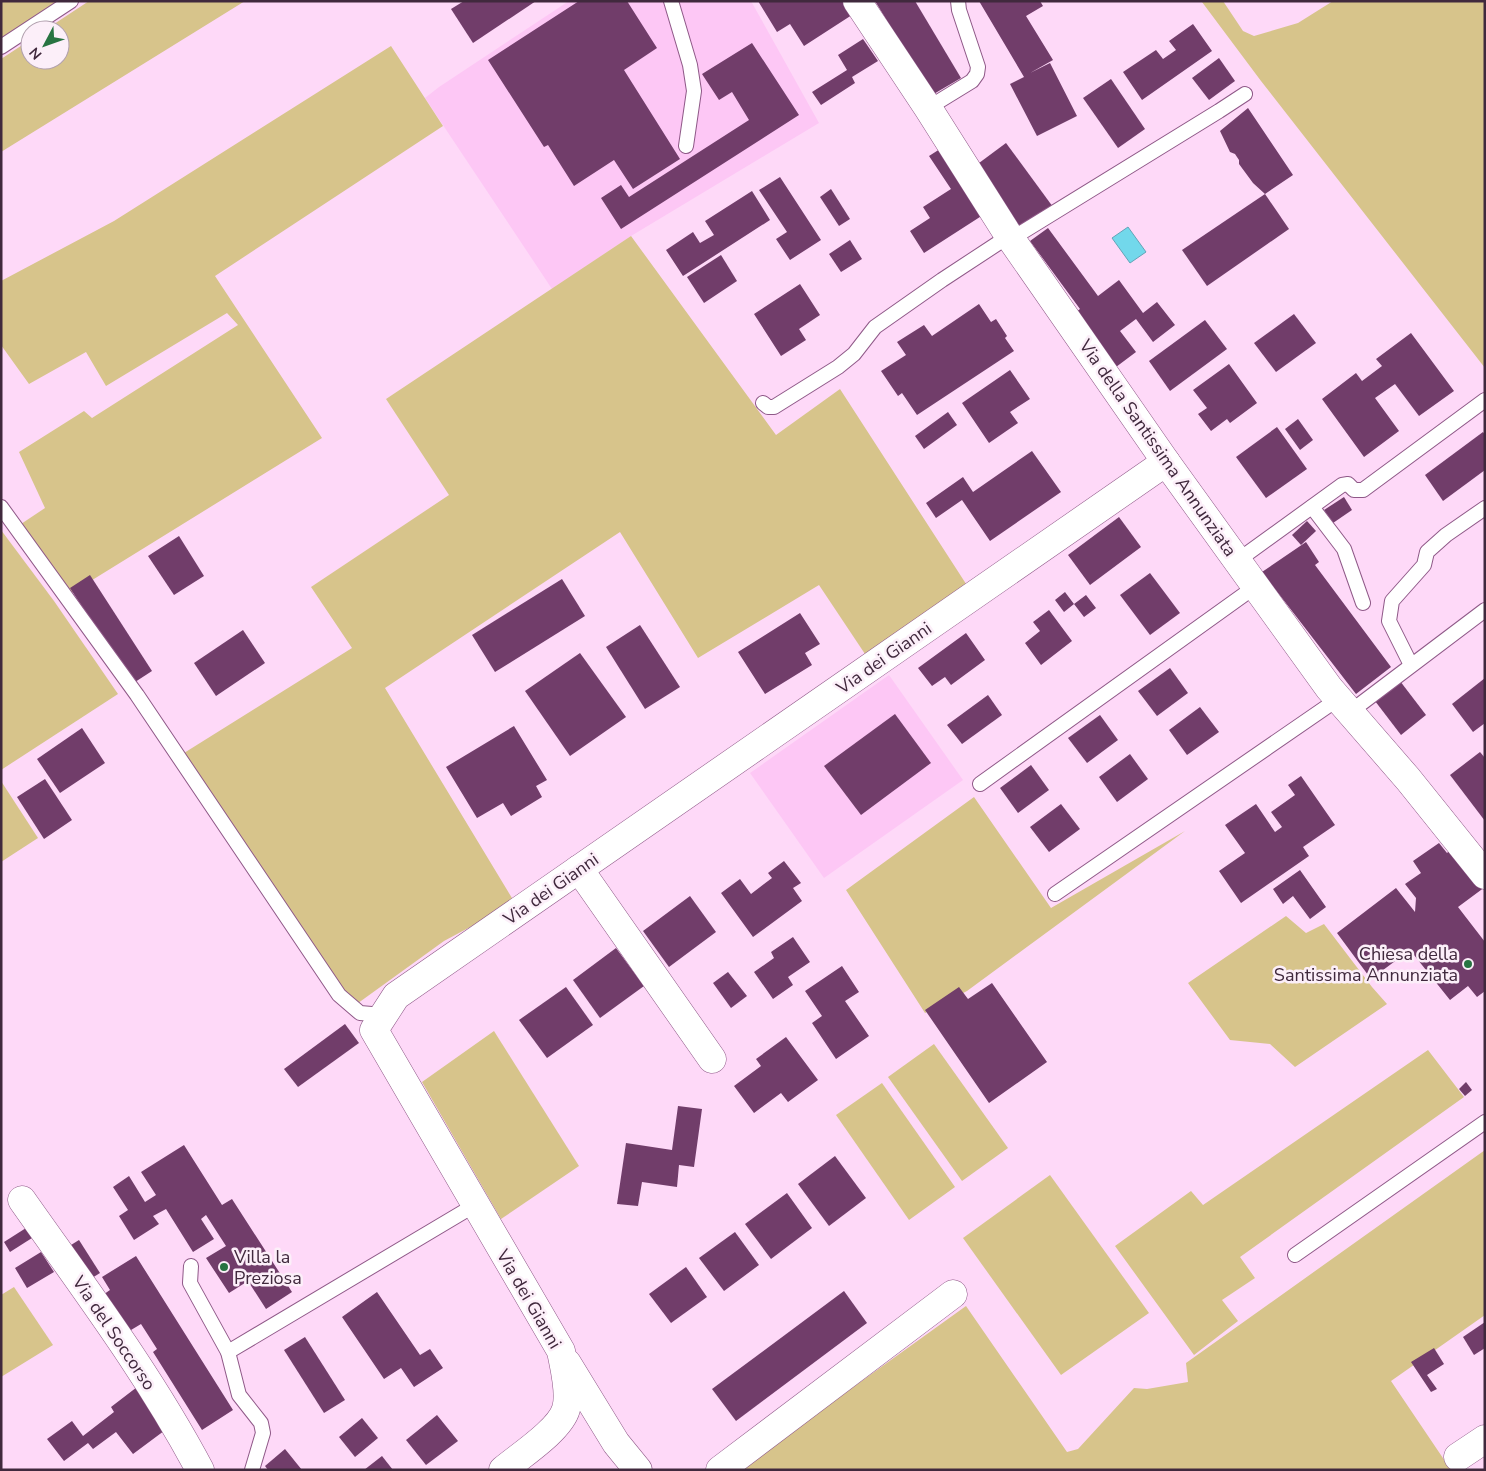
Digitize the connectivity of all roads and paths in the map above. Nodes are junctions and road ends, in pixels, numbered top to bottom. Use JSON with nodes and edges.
{"nodes":[{"id":1,"x":71,"y":1,"type":"edge"},
{"id":2,"x":671,"y":1,"type":"edge"},
{"id":3,"x":857,"y":1,"type":"edge"},
{"id":4,"x":958,"y":1,"type":"edge"},
{"id":5,"x":1,"y":47,"type":"edge"},
{"id":6,"x":1245,"y":94,"type":"dead end"},
{"id":7,"x":928,"y":108,"type":"junction"},
{"id":8,"x":686,"y":146,"type":"dead end"},
{"id":9,"x":1010,"y":237,"type":"junction"},
{"id":10,"x":1485,"y":400,"type":"edge"},
{"id":11,"x":763,"y":403,"type":"dead end"},
{"id":12,"x":1166,"y":462,"type":"junction"},
{"id":13,"x":1,"y":507,"type":"edge"},
{"id":14,"x":1312,"y":507,"type":"junction"},
{"id":15,"x":1485,"y":508,"type":"edge"},
{"id":16,"x":1237,"y":560,"type":"junction"},
{"id":17,"x":1256,"y":586,"type":"junction"},
{"id":18,"x":1364,"y":603,"type":"dead end"},
{"id":19,"x":1485,"y":610,"type":"edge"},
{"id":20,"x":1411,"y":666,"type":"junction"},
{"id":21,"x":1344,"y":705,"type":"junction"},
{"id":22,"x":980,"y":784,"type":"dead end"},
{"id":23,"x":580,"y":869,"type":"junction"},
{"id":24,"x":1485,"y":875,"type":"edge"},
{"id":25,"x":1055,"y":894,"type":"dead end"},
{"id":26,"x":383,"y":1015,"type":"junction"},
{"id":27,"x":712,"y":1059,"type":"dead end"},
{"id":28,"x":1485,"y":1122,"type":"edge"},
{"id":29,"x":22,"y":1200,"type":"dead end"},
{"id":30,"x":475,"y":1205,"type":"junction"},
{"id":31,"x":1295,"y":1255,"type":"dead end"},
{"id":32,"x":191,"y":1266,"type":"dead end"},
{"id":33,"x":953,"y":1294,"type":"dead end"},
{"id":34,"x":560,"y":1351,"type":"junction"},
{"id":35,"x":228,"y":1352,"type":"junction"},
{"id":36,"x":1485,"y":1439,"type":"edge"},
{"id":37,"x":1458,"y":1458,"type":"dead end"},
{"id":38,"x":200,"y":1470,"type":"edge"},
{"id":39,"x":252,"y":1470,"type":"edge"},
{"id":40,"x":503,"y":1470,"type":"edge"},
{"id":41,"x":638,"y":1470,"type":"edge"},
{"id":42,"x":720,"y":1470,"type":"edge"}],
"edges":[{"from":1,"to":5,"type":"lane"},
{"from":2,"to":8,"type":"lane"},
{"from":3,"to":7,"type":"street","name":"Via della Santissima Annunziata"},
{"from":4,"to":7,"type":"lane"},
{"from":6,"to":9,"type":"lane"},
{"from":7,"to":9,"type":"street","name":"Via della Santissima Annunziata"},
{"from":9,"to":11,"type":"lane"},
{"from":9,"to":12,"type":"street","name":"Via della Santissima Annunziata"},
{"from":10,"to":14,"type":"lane"},
{"from":12,"to":16,"type":"street","name":"Via della Santissima Annunziata"},
{"from":12,"to":23,"type":"street","name":"Via dei Gianni"},
{"from":13,"to":26,"type":"lane"},
{"from":14,"to":16,"type":"lane"},
{"from":14,"to":18,"type":"lane"},
{"from":15,"to":20,"type":"lane"},
{"from":16,"to":17,"type":"street","name":"Via della Santissima Annunziata"},
{"from":17,"to":21,"type":"street","name":"Via della Santissima Annunziata"},
{"from":17,"to":22,"type":"lane"},
{"from":19,"to":20,"type":"lane"},
{"from":20,"to":21,"type":"lane"},
{"from":21,"to":24,"type":"street","name":"Via della Santissima Annunziata"},
{"from":21,"to":25,"type":"lane"},
{"from":23,"to":26,"type":"street","name":"Via dei Gianni"},
{"from":23,"to":27,"type":"street"},
{"from":26,"to":30,"type":"street","name":"Via dei Gianni"},
{"from":28,"to":31,"type":"lane"},
{"from":29,"to":38,"type":"street","name":"Via del Soccorso"},
{"from":30,"to":34,"type":"street","name":"Via dei Gianni"},
{"from":30,"to":35,"type":"lane"},
{"from":32,"to":35,"type":"lane"},
{"from":33,"to":42,"type":"street"},
{"from":34,"to":40,"type":"street","name":"Via dei Gianni"},
{"from":34,"to":41,"type":"street"},
{"from":35,"to":39,"type":"lane"},
{"from":36,"to":37,"type":"street"}]}
